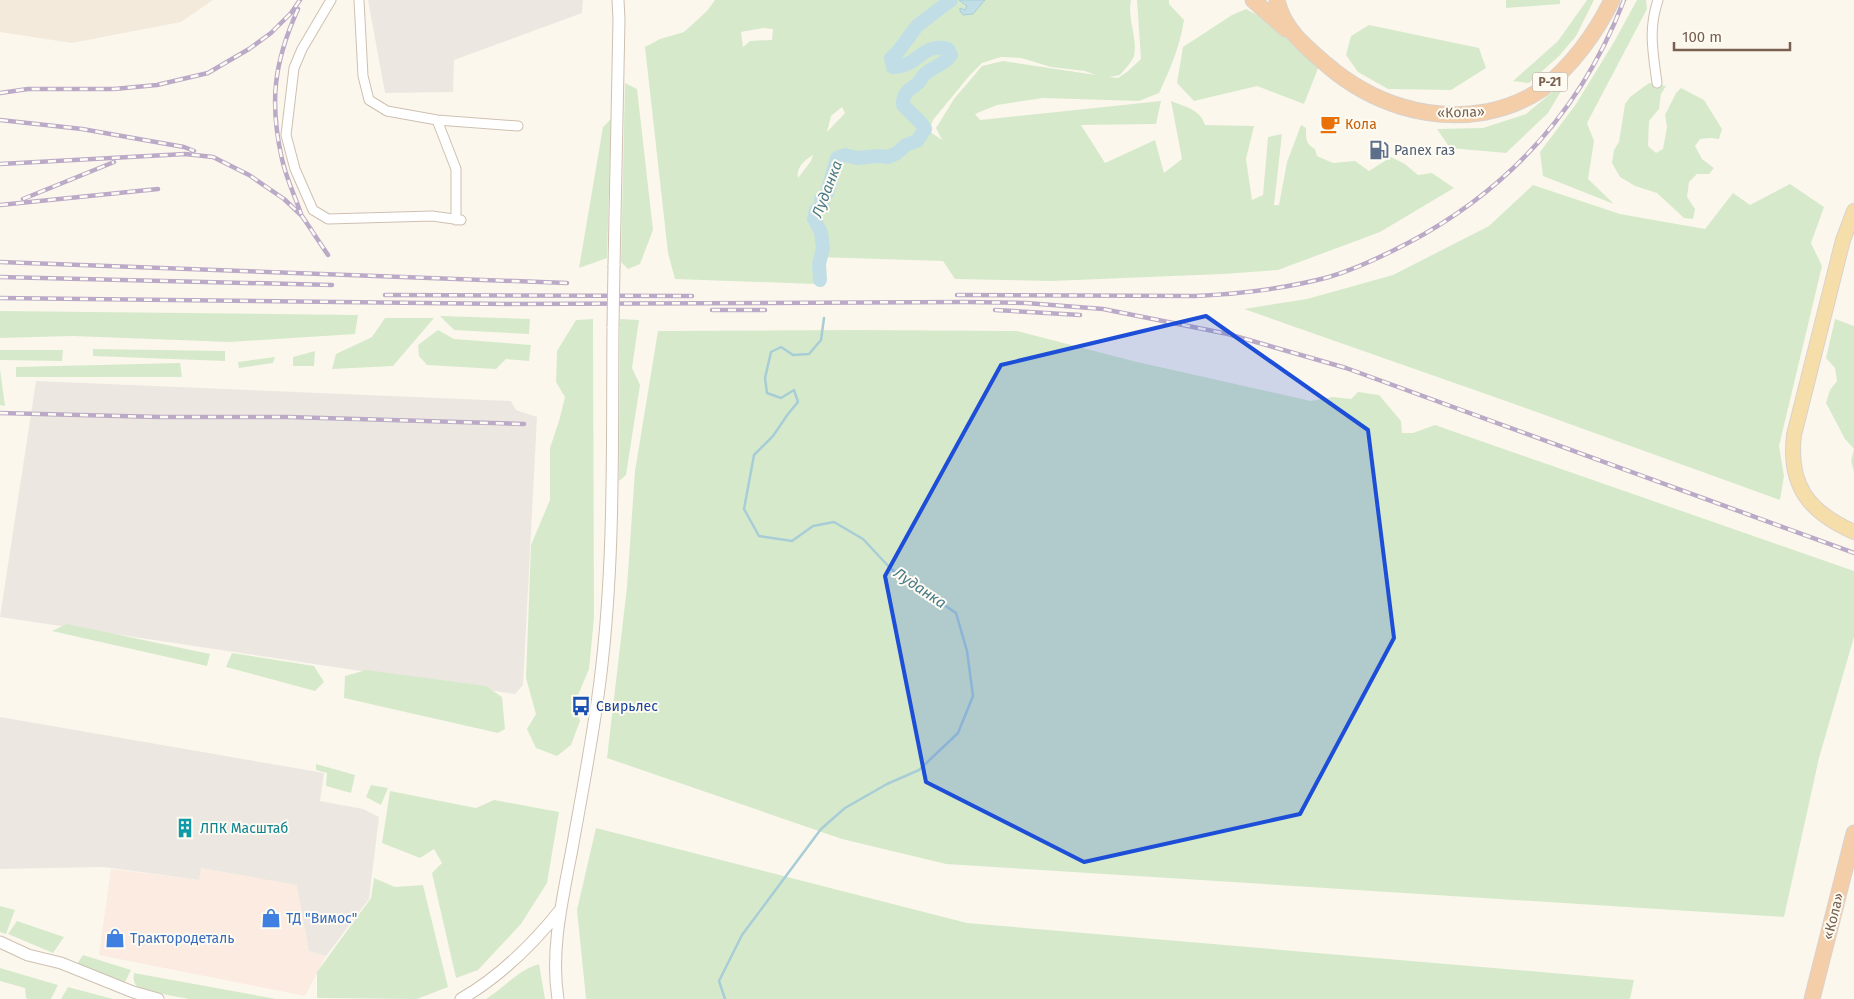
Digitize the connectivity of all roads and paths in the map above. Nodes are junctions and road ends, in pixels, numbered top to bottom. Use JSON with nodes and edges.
{"nodes":[{"id":1,"x":331,"y":0,"type":"edge"},
{"id":2,"x":359,"y":0,"type":"edge"},
{"id":3,"x":618,"y":0,"type":"edge"},
{"id":4,"x":1253,"y":0,"type":"edge"},
{"id":5,"x":1277,"y":0,"type":"edge"},
{"id":6,"x":1612,"y":0,"type":"edge"},
{"id":7,"x":1658,"y":0,"type":"edge"},
{"id":8,"x":1298,"y":39,"type":"junction"},
{"id":9,"x":1657,"y":82,"type":"dead end"},
{"id":10,"x":437,"y":120,"type":"junction"},
{"id":11,"x":518,"y":126,"type":"dead end"},
{"id":12,"x":1854,"y":211,"type":"edge"},
{"id":13,"x":1854,"y":532,"type":"edge"},
{"id":14,"x":1854,"y":832,"type":"edge"},
{"id":15,"x":561,"y":909,"type":"junction"},
{"id":16,"x":0,"y":942,"type":"edge"},
{"id":17,"x":158,"y":999,"type":"edge"},
{"id":18,"x":461,"y":999,"type":"edge"},
{"id":19,"x":558,"y":999,"type":"edge"},
{"id":20,"x":1812,"y":999,"type":"edge"}],
"edges":[{"from":1,"to":10,"type":"street"},
{"from":2,"to":10,"type":"street"},
{"from":3,"to":15,"type":"street","bridge":true},
{"from":4,"to":8,"type":"highway","number":"Р-21"},
{"from":5,"to":8,"type":"highway","name":"«Кола»","number":"Р-21"},
{"from":6,"to":8,"type":"highway","name":"«Кола»","number":"Р-21"},
{"from":7,"to":9,"type":"street"},
{"from":10,"to":11,"type":"street"},
{"from":12,"to":13,"type":"main road"},
{"from":14,"to":20,"type":"highway","name":"«Кола»"},
{"from":15,"to":18,"type":"street"},
{"from":15,"to":19,"type":"street"},
{"from":16,"to":17,"type":"street"}]}
